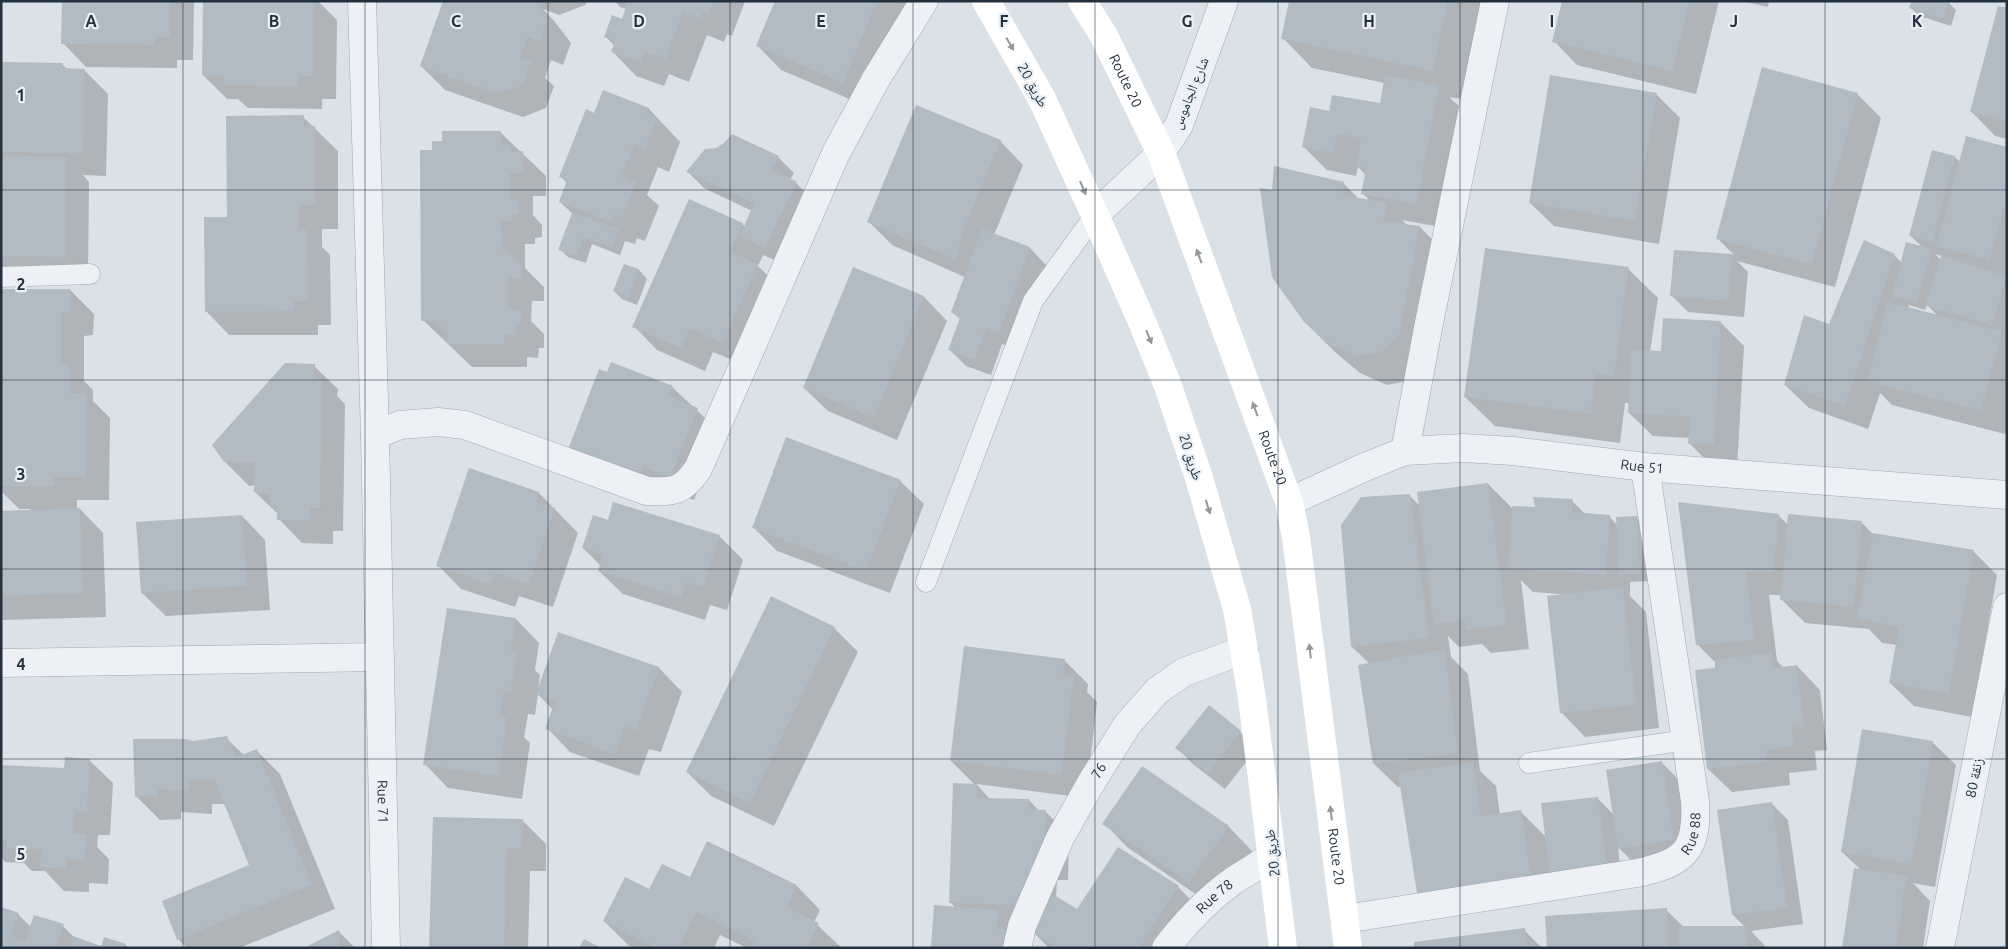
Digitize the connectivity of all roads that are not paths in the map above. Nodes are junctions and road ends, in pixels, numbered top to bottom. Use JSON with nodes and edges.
{"nodes":[{"id":1,"x":362,"y":1,"type":"edge"},
{"id":2,"x":924,"y":1,"type":"edge"},
{"id":3,"x":986,"y":1,"type":"edge"},
{"id":4,"x":1082,"y":1,"type":"edge"},
{"id":5,"x":1224,"y":1,"type":"edge"},
{"id":6,"x":1495,"y":1,"type":"edge"},
{"id":7,"x":1161,"y":153,"type":"junction"},
{"id":8,"x":1095,"y":215,"type":"junction"},
{"id":9,"x":90,"y":274,"type":"dead end"},
{"id":10,"x":1,"y":277,"type":"edge"},
{"id":11,"x":375,"y":435,"type":"junction"},
{"id":12,"x":1405,"y":451,"type":"junction"},
{"id":13,"x":1645,"y":467,"type":"junction"},
{"id":14,"x":2007,"y":495,"type":"edge"},
{"id":15,"x":1289,"y":502,"type":"junction"},
{"id":16,"x":926,"y":582,"type":"dead end"},
{"id":17,"x":2007,"y":607,"type":"edge"},
{"id":18,"x":1244,"y":650,"type":"junction"},
{"id":19,"x":380,"y":657,"type":"junction"},
{"id":20,"x":1,"y":663,"type":"edge"},
{"id":21,"x":1687,"y":740,"type":"junction"},
{"id":22,"x":1529,"y":762,"type":"dead end"},
{"id":23,"x":1272,"y":854,"type":"junction"},
{"id":24,"x":1345,"y":919,"type":"junction"},
{"id":25,"x":386,"y":948,"type":"edge"},
{"id":26,"x":1016,"y":948,"type":"edge"},
{"id":27,"x":1166,"y":948,"type":"edge"},
{"id":28,"x":1283,"y":948,"type":"edge"},
{"id":29,"x":1348,"y":948,"type":"edge"},
{"id":30,"x":1940,"y":948,"type":"edge"}],
"edges":[{"from":1,"to":11,"type":"street","name":"Rue 71"},
{"from":2,"to":11,"type":"street"},
{"from":3,"to":8,"type":"main road","name":"طريق 20","one_way":true},
{"from":4,"to":7,"type":"main road","name":"Route 20"},
{"from":5,"to":7,"type":"street","name":"شارع الجاموس"},
{"from":6,"to":12,"type":"street"},
{"from":7,"to":8,"type":"street","name":"شارع الجاموس"},
{"from":15,"to":7,"type":"main road","name":"Route 20","one_way":true},
{"from":8,"to":16,"type":"lane"},
{"from":8,"to":18,"type":"main road","name":"طريق 20","one_way":true},
{"from":9,"to":10,"type":"lane"},
{"from":11,"to":19,"type":"street","name":"Rue 71"},
{"from":12,"to":13,"type":"street","name":"Rue 51"},
{"from":12,"to":15,"type":"street","name":"Rue 51"},
{"from":13,"to":14,"type":"street","name":"Rue 51"},
{"from":13,"to":21,"type":"street","name":"Rue 88"},
{"from":24,"to":15,"type":"main road","name":"Route 20","one_way":true},
{"from":17,"to":30,"type":"street","name":"زنقة 80"},
{"from":18,"to":23,"type":"main road","name":"طريق 20"},
{"from":18,"to":26,"type":"street","name":"76"},
{"from":19,"to":20,"type":"street"},
{"from":19,"to":25,"type":"street","name":"Rue 71"},
{"from":21,"to":22,"type":"lane"},
{"from":21,"to":24,"type":"street","name":"Rue 88"},
{"from":23,"to":27,"type":"street","name":"Rue 78"},
{"from":23,"to":28,"type":"main road","name":"طريق 20"},
{"from":24,"to":29,"type":"main road","name":"Route 20"}]}
